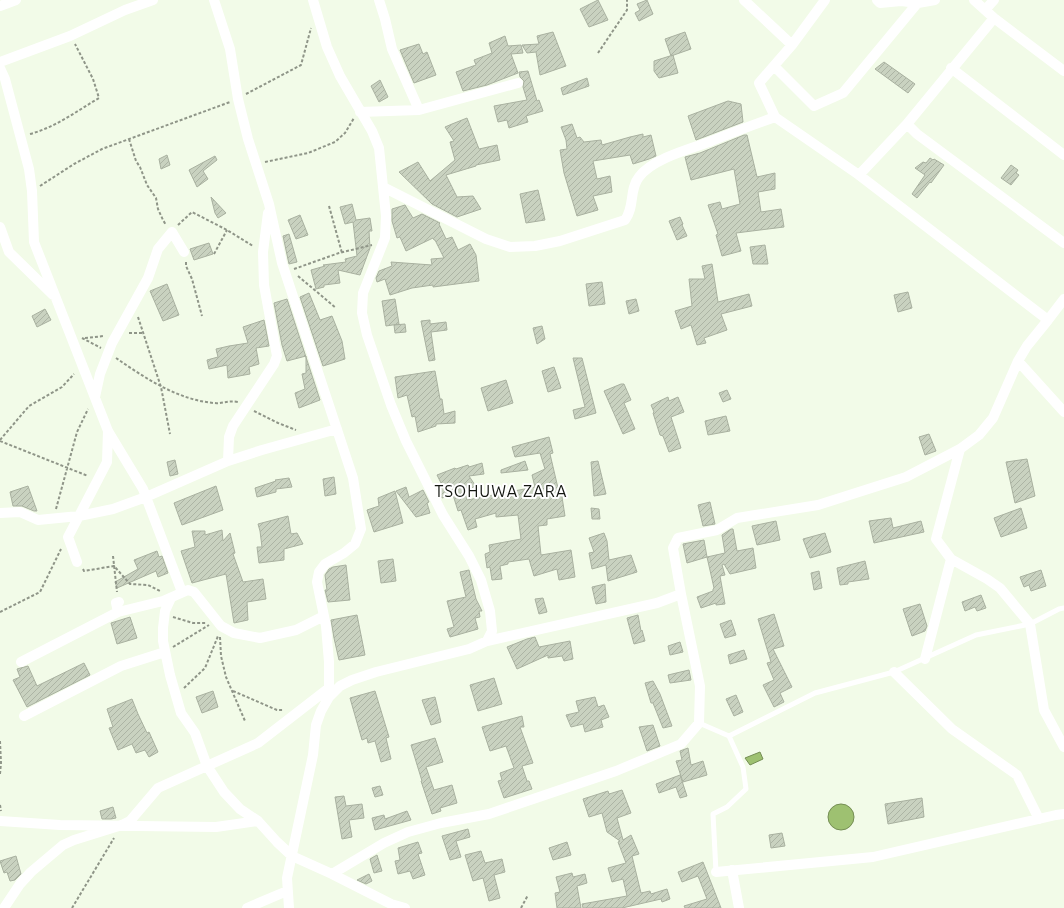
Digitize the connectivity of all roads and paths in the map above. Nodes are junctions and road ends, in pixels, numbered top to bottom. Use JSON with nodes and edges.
{"nodes":[{"id":1,"x":16,"y":0,"type":"edge"},
{"id":2,"x":153,"y":0,"type":"edge"},
{"id":3,"x":214,"y":0,"type":"edge"},
{"id":4,"x":379,"y":0,"type":"edge"},
{"id":5,"x":627,"y":0,"type":"edge"},
{"id":6,"x":744,"y":0,"type":"edge"},
{"id":7,"x":825,"y":0,"type":"edge"},
{"id":8,"x":877,"y":0,"type":"edge"},
{"id":9,"x":935,"y":0,"type":"edge"},
{"id":10,"x":974,"y":0,"type":"edge"},
{"id":11,"x":994,"y":0,"type":"edge"},
{"id":12,"x":919,"y":2,"type":"edge"},
{"id":13,"x":314,"y":5,"type":"edge"},
{"id":14,"x":0,"y":6,"type":"edge"},
{"id":15,"x":985,"y":10,"type":"junction"},
{"id":16,"x":994,"y":18,"type":"junction"},
{"id":17,"x":70,"y":36,"type":"junction"},
{"id":18,"x":792,"y":45,"type":"junction"},
{"id":19,"x":598,"y":53,"type":"dead end"},
{"id":20,"x":0,"y":62,"type":"edge"},
{"id":21,"x":774,"y":66,"type":"junction"},
{"id":22,"x":0,"y":68,"type":"edge"},
{"id":23,"x":951,"y":68,"type":"junction"},
{"id":24,"x":1064,"y":71,"type":"edge"},
{"id":25,"x":518,"y":82,"type":"dead end"},
{"id":26,"x":238,"y":99,"type":"junction"},
{"id":27,"x":419,"y":110,"type":"junction"},
{"id":28,"x":360,"y":112,"type":"junction"},
{"id":29,"x":775,"y":117,"type":"junction"},
{"id":30,"x":907,"y":124,"type":"junction"},
{"id":31,"x":22,"y":137,"type":"junction"},
{"id":32,"x":129,"y":139,"type":"junction"},
{"id":33,"x":1064,"y":155,"type":"edge"},
{"id":34,"x":256,"y":164,"type":"junction"},
{"id":35,"x":859,"y":175,"type":"junction"},
{"id":36,"x":383,"y":187,"type":"junction"},
{"id":37,"x":32,"y":191,"type":"junction"},
{"id":38,"x":269,"y":204,"type":"junction"},
{"id":39,"x":329,"y":206,"type":"dead end"},
{"id":40,"x":0,"y":227,"type":"edge"},
{"id":41,"x":172,"y":232,"type":"junction"},
{"id":42,"x":384,"y":242,"type":"junction"},
{"id":43,"x":1064,"y":243,"type":"edge"},
{"id":44,"x":184,"y":252,"type":"joint"},
{"id":45,"x":342,"y":253,"type":"junction"},
{"id":46,"x":214,"y":254,"type":"dead end"},
{"id":47,"x":4,"y":255,"type":"edge"},
{"id":48,"x":288,"y":271,"type":"junction"},
{"id":49,"x":56,"y":298,"type":"junction"},
{"id":50,"x":1064,"y":299,"type":"edge"},
{"id":51,"x":134,"y":304,"type":"junction"},
{"id":52,"x":336,"y":308,"type":"dead end"},
{"id":53,"x":202,"y":316,"type":"dead end"},
{"id":54,"x":1048,"y":320,"type":"junction"},
{"id":55,"x":68,"y":330,"type":"junction"},
{"id":56,"x":117,"y":334,"type":"junction"},
{"id":57,"x":84,"y":339,"type":"junction"},
{"id":58,"x":108,"y":352,"type":"junction"},
{"id":59,"x":1018,"y":360,"type":"junction"},
{"id":60,"x":82,"y":366,"type":"junction"},
{"id":61,"x":161,"y":387,"type":"junction"},
{"id":62,"x":95,"y":398,"type":"junction"},
{"id":63,"x":246,"y":407,"type":"junction"},
{"id":64,"x":1064,"y":412,"type":"edge"},
{"id":65,"x":337,"y":429,"type":"junction"},
{"id":66,"x":108,"y":430,"type":"junction"},
{"id":67,"x":170,"y":434,"type":"dead end"},
{"id":68,"x":312,"y":436,"type":"junction"},
{"id":69,"x":0,"y":441,"type":"edge"},
{"id":70,"x":960,"y":449,"type":"junction"},
{"id":71,"x":228,"y":461,"type":"junction"},
{"id":72,"x":66,"y":468,"type":"junction"},
{"id":73,"x":98,"y":480,"type":"junction"},
{"id":74,"x":146,"y":497,"type":"junction"},
{"id":75,"x":0,"y":513,"type":"edge"},
{"id":76,"x":79,"y":516,"type":"junction"},
{"id":77,"x":55,"y":518,"type":"junction"},
{"id":78,"x":68,"y":537,"type":"junction"},
{"id":79,"x":112,"y":556,"type":"dead end"},
{"id":80,"x":951,"y":559,"type":"junction"},
{"id":81,"x":77,"y":562,"type":"dead end"},
{"id":82,"x":114,"y":566,"type":"junction"},
{"id":83,"x":84,"y":570,"type":"dead end"},
{"id":84,"x":182,"y":592,"type":"junction"},
{"id":85,"x":681,"y":594,"type":"junction"},
{"id":86,"x":171,"y":598,"type":"junction"},
{"id":87,"x":118,"y":607,"type":"junction"},
{"id":88,"x":1064,"y":608,"type":"edge"},
{"id":89,"x":0,"y":612,"type":"edge"},
{"id":90,"x":164,"y":614,"type":"junction"},
{"id":91,"x":324,"y":616,"type":"junction"},
{"id":92,"x":1030,"y":624,"type":"junction"},
{"id":93,"x":487,"y":641,"type":"junction"},
{"id":94,"x":165,"y":652,"type":"junction"},
{"id":95,"x":925,"y":659,"type":"junction"},
{"id":96,"x":21,"y":662,"type":"dead end"},
{"id":97,"x":894,"y":672,"type":"junction"},
{"id":98,"x":232,"y":690,"type":"junction"},
{"id":99,"x":329,"y":692,"type":"junction"},
{"id":100,"x":177,"y":700,"type":"junction"},
{"id":101,"x":284,"y":710,"type":"dead end"},
{"id":102,"x":24,"y":716,"type":"dead end"},
{"id":103,"x":245,"y":721,"type":"dead end"},
{"id":104,"x":699,"y":723,"type":"junction"},
{"id":105,"x":729,"y":736,"type":"junction"},
{"id":106,"x":0,"y":741,"type":"edge"},
{"id":107,"x":1064,"y":747,"type":"edge"},
{"id":108,"x":207,"y":766,"type":"junction"},
{"id":109,"x":0,"y":774,"type":"edge"},
{"id":110,"x":1064,"y":814,"type":"edge"},
{"id":111,"x":1039,"y":819,"type":"junction"},
{"id":112,"x":0,"y":821,"type":"edge"},
{"id":113,"x":258,"y":821,"type":"junction"},
{"id":114,"x":122,"y":825,"type":"junction"},
{"id":115,"x":292,"y":856,"type":"junction"},
{"id":116,"x":732,"y":870,"type":"junction"},
{"id":117,"x":716,"y":872,"type":"joint"},
{"id":118,"x":332,"y":874,"type":"junction"},
{"id":119,"x":287,"y":891,"type":"junction"},
{"id":120,"x":528,"y":895,"type":"dead end"},
{"id":121,"x":12,"y":897,"type":"junction"},
{"id":122,"x":4,"y":908,"type":"edge"},
{"id":123,"x":12,"y":908,"type":"edge"},
{"id":124,"x":72,"y":908,"type":"edge"},
{"id":125,"x":247,"y":908,"type":"edge"},
{"id":126,"x":289,"y":908,"type":"edge"},
{"id":127,"x":405,"y":908,"type":"edge"},
{"id":128,"x":521,"y":908,"type":"edge"},
{"id":129,"x":739,"y":908,"type":"edge"}],
"edges":[{"from":1,"to":14,"type":"street"},
{"from":2,"to":17,"type":"street"},
{"from":3,"to":26,"type":"street"},
{"from":4,"to":27,"type":"street"},
{"from":5,"to":19,"type":"path"},
{"from":6,"to":18,"type":"street"},
{"from":7,"to":18,"type":"street"},
{"from":8,"to":12,"type":"street"},
{"from":9,"to":12,"type":"street"},
{"from":10,"to":15,"type":"street"},
{"from":11,"to":15,"type":"street"},
{"from":12,"to":21,"type":"street"},
{"from":13,"to":26,"type":"path"},
{"from":13,"to":28,"type":"street"},
{"from":15,"to":16,"type":"street"},
{"from":16,"to":23,"type":"street"},
{"from":16,"to":24,"type":"street"},
{"from":17,"to":20,"type":"street"},
{"from":17,"to":31,"type":"path"},
{"from":18,"to":21,"type":"street"},
{"from":21,"to":29,"type":"street"},
{"from":22,"to":31,"type":"street"},
{"from":23,"to":30,"type":"street"},
{"from":23,"to":33,"type":"street"},
{"from":25,"to":27,"type":"street"},
{"from":26,"to":32,"type":"path"},
{"from":26,"to":34,"type":"street"},
{"from":27,"to":28,"type":"street"},
{"from":28,"to":34,"type":"path"},
{"from":28,"to":36,"type":"street"},
{"from":29,"to":35,"type":"street"},
{"from":29,"to":36,"type":"street"},
{"from":30,"to":35,"type":"street"},
{"from":30,"to":43,"type":"street"},
{"from":31,"to":37,"type":"street"},
{"from":32,"to":37,"type":"path"},
{"from":32,"to":41,"type":"path"},
{"from":34,"to":38,"type":"street"},
{"from":35,"to":54,"type":"street"},
{"from":36,"to":42,"type":"street"},
{"from":37,"to":49,"type":"street"},
{"from":38,"to":48,"type":"street"},
{"from":38,"to":63,"type":"street"},
{"from":39,"to":45,"type":"path"},
{"from":40,"to":47,"type":"street"},
{"from":41,"to":44,"type":"street"},
{"from":41,"to":46,"type":"path"},
{"from":41,"to":51,"type":"street"},
{"from":42,"to":45,"type":"path"},
{"from":42,"to":93,"type":"street"},
{"from":44,"to":53,"type":"path"},
{"from":45,"to":48,"type":"path"},
{"from":47,"to":49,"type":"street"},
{"from":48,"to":52,"type":"path"},
{"from":48,"to":65,"type":"street"},
{"from":49,"to":55,"type":"street"},
{"from":50,"to":54,"type":"street"},
{"from":51,"to":56,"type":"street"},
{"from":51,"to":61,"type":"path"},
{"from":54,"to":59,"type":"street"},
{"from":55,"to":57,"type":"path"},
{"from":55,"to":60,"type":"street"},
{"from":56,"to":57,"type":"path"},
{"from":56,"to":58,"type":"street"},
{"from":57,"to":58,"type":"path"},
{"from":58,"to":61,"type":"path"},
{"from":58,"to":62,"type":"street"},
{"from":59,"to":64,"type":"street"},
{"from":59,"to":70,"type":"street"},
{"from":60,"to":62,"type":"street"},
{"from":60,"to":69,"type":"path"},
{"from":61,"to":63,"type":"path"},
{"from":61,"to":67,"type":"path"},
{"from":62,"to":66,"type":"street"},
{"from":62,"to":72,"type":"path"},
{"from":63,"to":68,"type":"path"},
{"from":63,"to":71,"type":"street"},
{"from":65,"to":68,"type":"street"},
{"from":65,"to":91,"type":"street"},
{"from":66,"to":73,"type":"street"},
{"from":66,"to":74,"type":"street"},
{"from":68,"to":71,"type":"street"},
{"from":69,"to":72,"type":"path"},
{"from":70,"to":80,"type":"street"},
{"from":70,"to":85,"type":"street"},
{"from":71,"to":74,"type":"street"},
{"from":72,"to":73,"type":"path"},
{"from":72,"to":77,"type":"path"},
{"from":73,"to":76,"type":"street"},
{"from":74,"to":76,"type":"street"},
{"from":74,"to":84,"type":"street"},
{"from":75,"to":77,"type":"street"},
{"from":76,"to":77,"type":"street"},
{"from":76,"to":78,"type":"street"},
{"from":78,"to":81,"type":"street"},
{"from":78,"to":89,"type":"path"},
{"from":79,"to":82,"type":"path"},
{"from":80,"to":92,"type":"street"},
{"from":80,"to":95,"type":"street"},
{"from":82,"to":83,"type":"path"},
{"from":82,"to":86,"type":"path"},
{"from":82,"to":87,"type":"path"},
{"from":84,"to":86,"type":"street"},
{"from":84,"to":91,"type":"street"},
{"from":85,"to":93,"type":"street"},
{"from":85,"to":104,"type":"street"},
{"from":86,"to":87,"type":"street"},
{"from":86,"to":90,"type":"street"},
{"from":87,"to":96,"type":"street"},
{"from":88,"to":92,"type":"lane"},
{"from":90,"to":94,"type":"street"},
{"from":90,"to":94,"type":"path"},
{"from":91,"to":99,"type":"street"},
{"from":92,"to":95,"type":"lane"},
{"from":92,"to":107,"type":"street"},
{"from":93,"to":99,"type":"street"},
{"from":94,"to":100,"type":"street"},
{"from":94,"to":102,"type":"street"},
{"from":95,"to":97,"type":"lane"},
{"from":97,"to":105,"type":"lane"},
{"from":97,"to":111,"type":"street"},
{"from":98,"to":100,"type":"path"},
{"from":98,"to":101,"type":"path"},
{"from":98,"to":103,"type":"path"},
{"from":99,"to":108,"type":"street"},
{"from":99,"to":115,"type":"street"},
{"from":100,"to":108,"type":"street"},
{"from":104,"to":105,"type":"lane"},
{"from":104,"to":118,"type":"street"},
{"from":105,"to":117,"type":"lane"},
{"from":106,"to":109,"type":"path"},
{"from":108,"to":113,"type":"street"},
{"from":108,"to":114,"type":"street"},
{"from":110,"to":111,"type":"street"},
{"from":111,"to":116,"type":"street"},
{"from":112,"to":114,"type":"street"},
{"from":113,"to":114,"type":"street"},
{"from":113,"to":115,"type":"street"},
{"from":114,"to":121,"type":"street"},
{"from":114,"to":124,"type":"path"},
{"from":115,"to":118,"type":"street"},
{"from":115,"to":119,"type":"street"},
{"from":116,"to":117,"type":"street"},
{"from":116,"to":129,"type":"street"},
{"from":118,"to":127,"type":"street"},
{"from":119,"to":125,"type":"street"},
{"from":119,"to":126,"type":"street"},
{"from":120,"to":128,"type":"path"},
{"from":121,"to":122,"type":"street"},
{"from":121,"to":123,"type":"street"}]}
